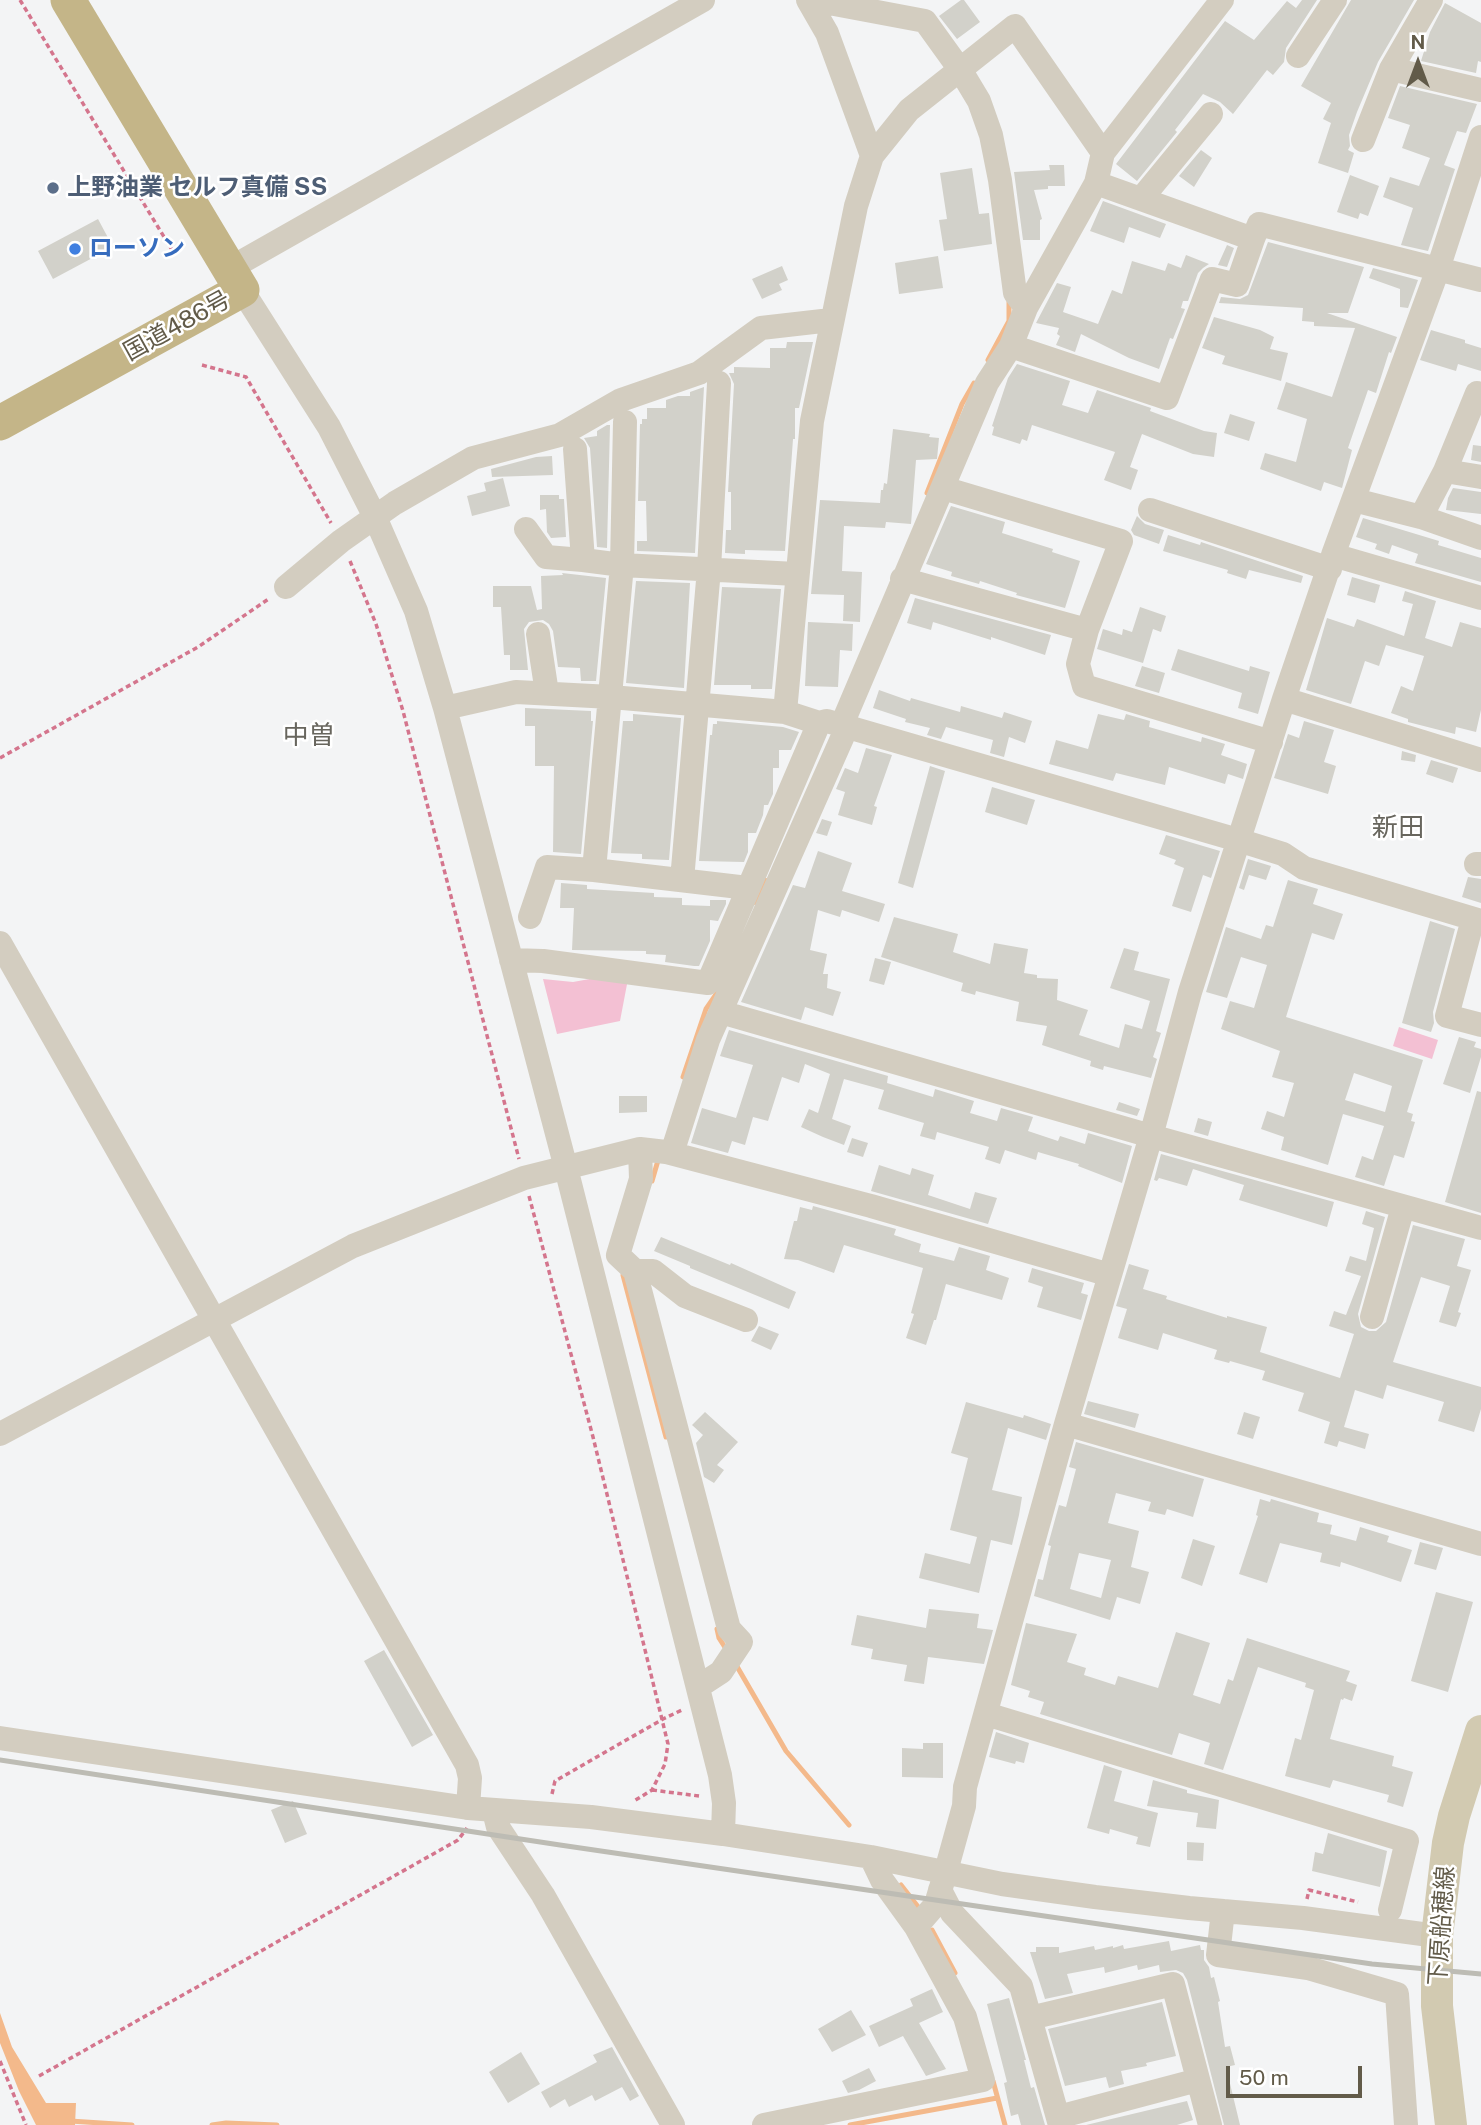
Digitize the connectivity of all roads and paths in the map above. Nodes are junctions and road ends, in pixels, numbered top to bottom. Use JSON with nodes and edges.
{"nodes":[{"id":1,"x":20,"y":0,"type":"edge"},
{"id":2,"x":68,"y":0,"type":"edge"},
{"id":3,"x":703,"y":0,"type":"edge"},
{"id":4,"x":1222,"y":0,"type":"edge"},
{"id":5,"x":1335,"y":0,"type":"edge"},
{"id":6,"x":1432,"y":0,"type":"edge"},
{"id":7,"x":819,"y":6,"type":"edge"},
{"id":8,"x":1298,"y":56,"type":"dead end"},
{"id":9,"x":1391,"y":69,"type":"junction"},
{"id":10,"x":955,"y":75,"type":"junction"},
{"id":11,"x":1481,"y":90,"type":"edge"},
{"id":12,"x":1211,"y":114,"type":"dead end"},
{"id":13,"x":1481,"y":137,"type":"edge"},
{"id":14,"x":1363,"y":140,"type":"dead end"},
{"id":15,"x":1102,"y":153,"type":"junction"},
{"id":16,"x":872,"y":156,"type":"junction"},
{"id":17,"x":1096,"y":183,"type":"junction"},
{"id":18,"x":1141,"y":200,"type":"junction"},
{"id":19,"x":1253,"y":239,"type":"junction"},
{"id":20,"x":175,"y":256,"type":"dead end"},
{"id":21,"x":1438,"y":269,"type":"junction"},
{"id":22,"x":235,"y":279,"type":"junction"},
{"id":23,"x":1481,"y":280,"type":"edge"},
{"id":24,"x":1026,"y":308,"type":"junction"},
{"id":25,"x":831,"y":320,"type":"junction"},
{"id":26,"x":1011,"y":346,"type":"junction"},
{"id":27,"x":202,"y":365,"type":"dead end"},
{"id":28,"x":719,"y":383,"type":"dead end"},
{"id":29,"x":1481,"y":394,"type":"edge"},
{"id":30,"x":625,"y":422,"type":"dead end"},
{"id":31,"x":0,"y":423,"type":"edge"},
{"id":32,"x":575,"y":449,"type":"dead end"},
{"id":33,"x":1445,"y":471,"type":"junction"},
{"id":34,"x":1481,"y":477,"type":"edge"},
{"id":35,"x":943,"y":488,"type":"junction"},
{"id":36,"x":1354,"y":500,"type":"junction"},
{"id":37,"x":1150,"y":510,"type":"dead end"},
{"id":38,"x":375,"y":517,"type":"junction"},
{"id":39,"x":1421,"y":517,"type":"junction"},
{"id":40,"x":527,"y":529,"type":"dead end"},
{"id":41,"x":1481,"y":538,"type":"edge"},
{"id":42,"x":341,"y":541,"type":"junction"},
{"id":43,"x":583,"y":560,"type":"junction"},
{"id":44,"x":1332,"y":562,"type":"junction"},
{"id":45,"x":622,"y":565,"type":"junction"},
{"id":46,"x":709,"y":569,"type":"junction"},
{"id":47,"x":796,"y":573,"type":"junction"},
{"id":48,"x":902,"y":579,"type":"junction"},
{"id":49,"x":286,"y":587,"type":"joint"},
{"id":50,"x":1481,"y":598,"type":"edge"},
{"id":51,"x":1087,"y":630,"type":"junction"},
{"id":52,"x":538,"y":634,"type":"dead end"},
{"id":53,"x":547,"y":693,"type":"junction"},
{"id":54,"x":611,"y":697,"type":"junction"},
{"id":55,"x":1284,"y":699,"type":"junction"},
{"id":56,"x":696,"y":704,"type":"junction"},
{"id":57,"x":445,"y":708,"type":"junction"},
{"id":58,"x":785,"y":712,"type":"junction"},
{"id":59,"x":833,"y":724,"type":"junction"},
{"id":60,"x":1271,"y":742,"type":"junction"},
{"id":61,"x":0,"y":758,"type":"edge"},
{"id":62,"x":1481,"y":760,"type":"edge"},
{"id":63,"x":1238,"y":840,"type":"junction"},
{"id":64,"x":594,"y":870,"type":"junction"},
{"id":65,"x":682,"y":880,"type":"junction"},
{"id":66,"x":748,"y":888,"type":"junction"},
{"id":67,"x":530,"y":917,"type":"dead end"},
{"id":68,"x":1477,"y":920,"type":"edge"},
{"id":69,"x":0,"y":943,"type":"edge"},
{"id":70,"x":511,"y":960,"type":"junction"},
{"id":71,"x":723,"y":1009,"type":"junction"},
{"id":72,"x":1481,"y":1026,"type":"edge"},
{"id":73,"x":1151,"y":1136,"type":"junction"},
{"id":74,"x":658,"y":1151,"type":"junction"},
{"id":75,"x":522,"y":1168,"type":"dead end"},
{"id":76,"x":566,"y":1168,"type":"junction"},
{"id":77,"x":527,"y":1187,"type":"dead end"},
{"id":78,"x":1403,"y":1207,"type":"junction"},
{"id":79,"x":1481,"y":1228,"type":"edge"},
{"id":80,"x":630,"y":1266,"type":"junction"},
{"id":81,"x":1110,"y":1275,"type":"junction"},
{"id":82,"x":1372,"y":1317,"type":"dead end"},
{"id":83,"x":213,"y":1320,"type":"junction"},
{"id":84,"x":746,"y":1320,"type":"dead end"},
{"id":85,"x":1066,"y":1424,"type":"junction"},
{"id":86,"x":0,"y":1434,"type":"edge"},
{"id":87,"x":1481,"y":1544,"type":"edge"},
{"id":88,"x":700,"y":1694,"type":"junction"},
{"id":89,"x":985,"y":1714,"type":"junction"},
{"id":90,"x":663,"y":1718,"type":"junction"},
{"id":91,"x":1481,"y":1731,"type":"edge"},
{"id":92,"x":0,"y":1738,"type":"edge"},
{"id":93,"x":652,"y":1790,"type":"junction"},
{"id":94,"x":699,"y":1796,"type":"dead end"},
{"id":95,"x":626,"y":1803,"type":"dead end"},
{"id":96,"x":481,"y":1810,"type":"junction"},
{"id":97,"x":551,"y":1815,"type":"junction"},
{"id":98,"x":723,"y":1834,"type":"junction"},
{"id":99,"x":872,"y":1857,"type":"junction"},
{"id":100,"x":943,"y":1880,"type":"junction"},
{"id":101,"x":1390,"y":1910,"type":"dead end"},
{"id":102,"x":1223,"y":1911,"type":"junction"},
{"id":103,"x":916,"y":1927,"type":"junction"},
{"id":104,"x":1437,"y":1936,"type":"junction"},
{"id":105,"x":1030,"y":2018,"type":"junction"},
{"id":106,"x":0,"y":2061,"type":"edge"},
{"id":107,"x":38,"y":2076,"type":"dead end"},
{"id":108,"x":1198,"y":2080,"type":"junction"},
{"id":109,"x":1059,"y":2121,"type":"edge"},
{"id":110,"x":26,"y":2125,"type":"edge"},
{"id":111,"x":673,"y":2125,"type":"edge"},
{"id":112,"x":764,"y":2125,"type":"edge"},
{"id":113,"x":1210,"y":2125,"type":"edge"},
{"id":114,"x":1406,"y":2125,"type":"edge"},
{"id":115,"x":1451,"y":2125,"type":"edge"}],
"edges":[{"from":1,"to":20,"type":"path"},
{"from":2,"to":22,"type":"highway","name":"国道486号"},
{"from":3,"to":22,"type":"street"},
{"from":4,"to":15,"type":"street"},
{"from":5,"to":8,"type":"street"},
{"from":6,"to":9,"type":"street"},
{"from":7,"to":10,"type":"street"},
{"from":7,"to":16,"type":"street"},
{"from":9,"to":11,"type":"street"},
{"from":9,"to":14,"type":"street"},
{"from":10,"to":15,"type":"street"},
{"from":10,"to":16,"type":"street"},
{"from":10,"to":24,"type":"street"},
{"from":12,"to":18,"type":"street"},
{"from":13,"to":21,"type":"street"},
{"from":15,"to":17,"type":"street"},
{"from":16,"to":25,"type":"street"},
{"from":17,"to":18,"type":"street"},
{"from":17,"to":24,"type":"street"},
{"from":18,"to":19,"type":"street"},
{"from":19,"to":21,"type":"street"},
{"from":19,"to":26,"type":"street"},
{"from":21,"to":23,"type":"street"},
{"from":21,"to":36,"type":"street"},
{"from":22,"to":31,"type":"highway","name":"国道486号"},
{"from":22,"to":38,"type":"street"},
{"from":24,"to":26,"type":"street"},
{"from":25,"to":38,"type":"street"},
{"from":25,"to":47,"type":"street"},
{"from":26,"to":35,"type":"street"},
{"from":27,"to":42,"type":"path"},
{"from":28,"to":46,"type":"street"},
{"from":29,"to":33,"type":"street"},
{"from":30,"to":45,"type":"street"},
{"from":32,"to":43,"type":"street"},
{"from":33,"to":34,"type":"street"},
{"from":33,"to":39,"type":"street"},
{"from":35,"to":48,"type":"street"},
{"from":35,"to":51,"type":"street"},
{"from":36,"to":39,"type":"street"},
{"from":36,"to":44,"type":"street"},
{"from":37,"to":44,"type":"street"},
{"from":38,"to":42,"type":"street"},
{"from":38,"to":57,"type":"street"},
{"from":39,"to":41,"type":"street"},
{"from":40,"to":43,"type":"street"},
{"from":42,"to":49,"type":"street"},
{"from":42,"to":75,"type":"path"},
{"from":43,"to":45,"type":"street"},
{"from":44,"to":50,"type":"street"},
{"from":44,"to":55,"type":"street"},
{"from":45,"to":46,"type":"street"},
{"from":45,"to":54,"type":"street"},
{"from":46,"to":47,"type":"street"},
{"from":46,"to":56,"type":"street"},
{"from":47,"to":58,"type":"street"},
{"from":48,"to":51,"type":"street"},
{"from":48,"to":59,"type":"street"},
{"from":49,"to":61,"type":"path"},
{"from":51,"to":60,"type":"street"},
{"from":52,"to":53,"type":"street"},
{"from":53,"to":54,"type":"street"},
{"from":53,"to":57,"type":"street"},
{"from":54,"to":56,"type":"street"},
{"from":54,"to":64,"type":"street"},
{"from":55,"to":60,"type":"street"},
{"from":55,"to":62,"type":"street"},
{"from":56,"to":58,"type":"street"},
{"from":56,"to":65,"type":"street"},
{"from":57,"to":70,"type":"street"},
{"from":58,"to":59,"type":"street"},
{"from":59,"to":63,"type":"street"},
{"from":59,"to":66,"type":"street"},
{"from":59,"to":71,"type":"street"},
{"from":60,"to":63,"type":"street"},
{"from":63,"to":68,"type":"street"},
{"from":63,"to":73,"type":"street"},
{"from":64,"to":65,"type":"street"},
{"from":64,"to":67,"type":"street"},
{"from":65,"to":66,"type":"street"},
{"from":66,"to":70,"type":"street"},
{"from":68,"to":72,"type":"street"},
{"from":69,"to":83,"type":"street"},
{"from":70,"to":76,"type":"street"},
{"from":71,"to":73,"type":"street"},
{"from":71,"to":74,"type":"street"},
{"from":73,"to":78,"type":"street"},
{"from":73,"to":81,"type":"street"},
{"from":74,"to":76,"type":"street"},
{"from":74,"to":80,"type":"street"},
{"from":74,"to":81,"type":"street"},
{"from":76,"to":83,"type":"street"},
{"from":76,"to":88,"type":"street"},
{"from":77,"to":90,"type":"path"},
{"from":78,"to":79,"type":"street"},
{"from":78,"to":82,"type":"street"},
{"from":80,"to":84,"type":"street"},
{"from":80,"to":88,"type":"street"},
{"from":81,"to":85,"type":"street"},
{"from":83,"to":86,"type":"street"},
{"from":83,"to":96,"type":"street"},
{"from":85,"to":87,"type":"street"},
{"from":85,"to":89,"type":"street"},
{"from":88,"to":90,"type":"path"},
{"from":88,"to":98,"type":"street"},
{"from":89,"to":100,"type":"street"},
{"from":89,"to":101,"type":"street"},
{"from":90,"to":93,"type":"path"},
{"from":90,"to":97,"type":"path"},
{"from":91,"to":104,"type":"main road","name":"下原船穂線"},
{"from":92,"to":96,"type":"street"},
{"from":93,"to":94,"type":"path"},
{"from":93,"to":95,"type":"path"},
{"from":96,"to":97,"type":"street"},
{"from":96,"to":107,"type":"path"},
{"from":96,"to":111,"type":"street"},
{"from":97,"to":98,"type":"street"},
{"from":98,"to":99,"type":"street"},
{"from":99,"to":100,"type":"street"},
{"from":99,"to":103,"type":"street"},
{"from":100,"to":102,"type":"street"},
{"from":100,"to":103,"type":"street"},
{"from":100,"to":105,"type":"street"},
{"from":102,"to":104,"type":"street"},
{"from":102,"to":114,"type":"street"},
{"from":103,"to":112,"type":"street"},
{"from":104,"to":115,"type":"main road","name":"下原船穂線"},
{"from":105,"to":108,"type":"street"},
{"from":105,"to":109,"type":"street"},
{"from":106,"to":110,"type":"path"},
{"from":108,"to":109,"type":"street"},
{"from":108,"to":113,"type":"street"}]}
